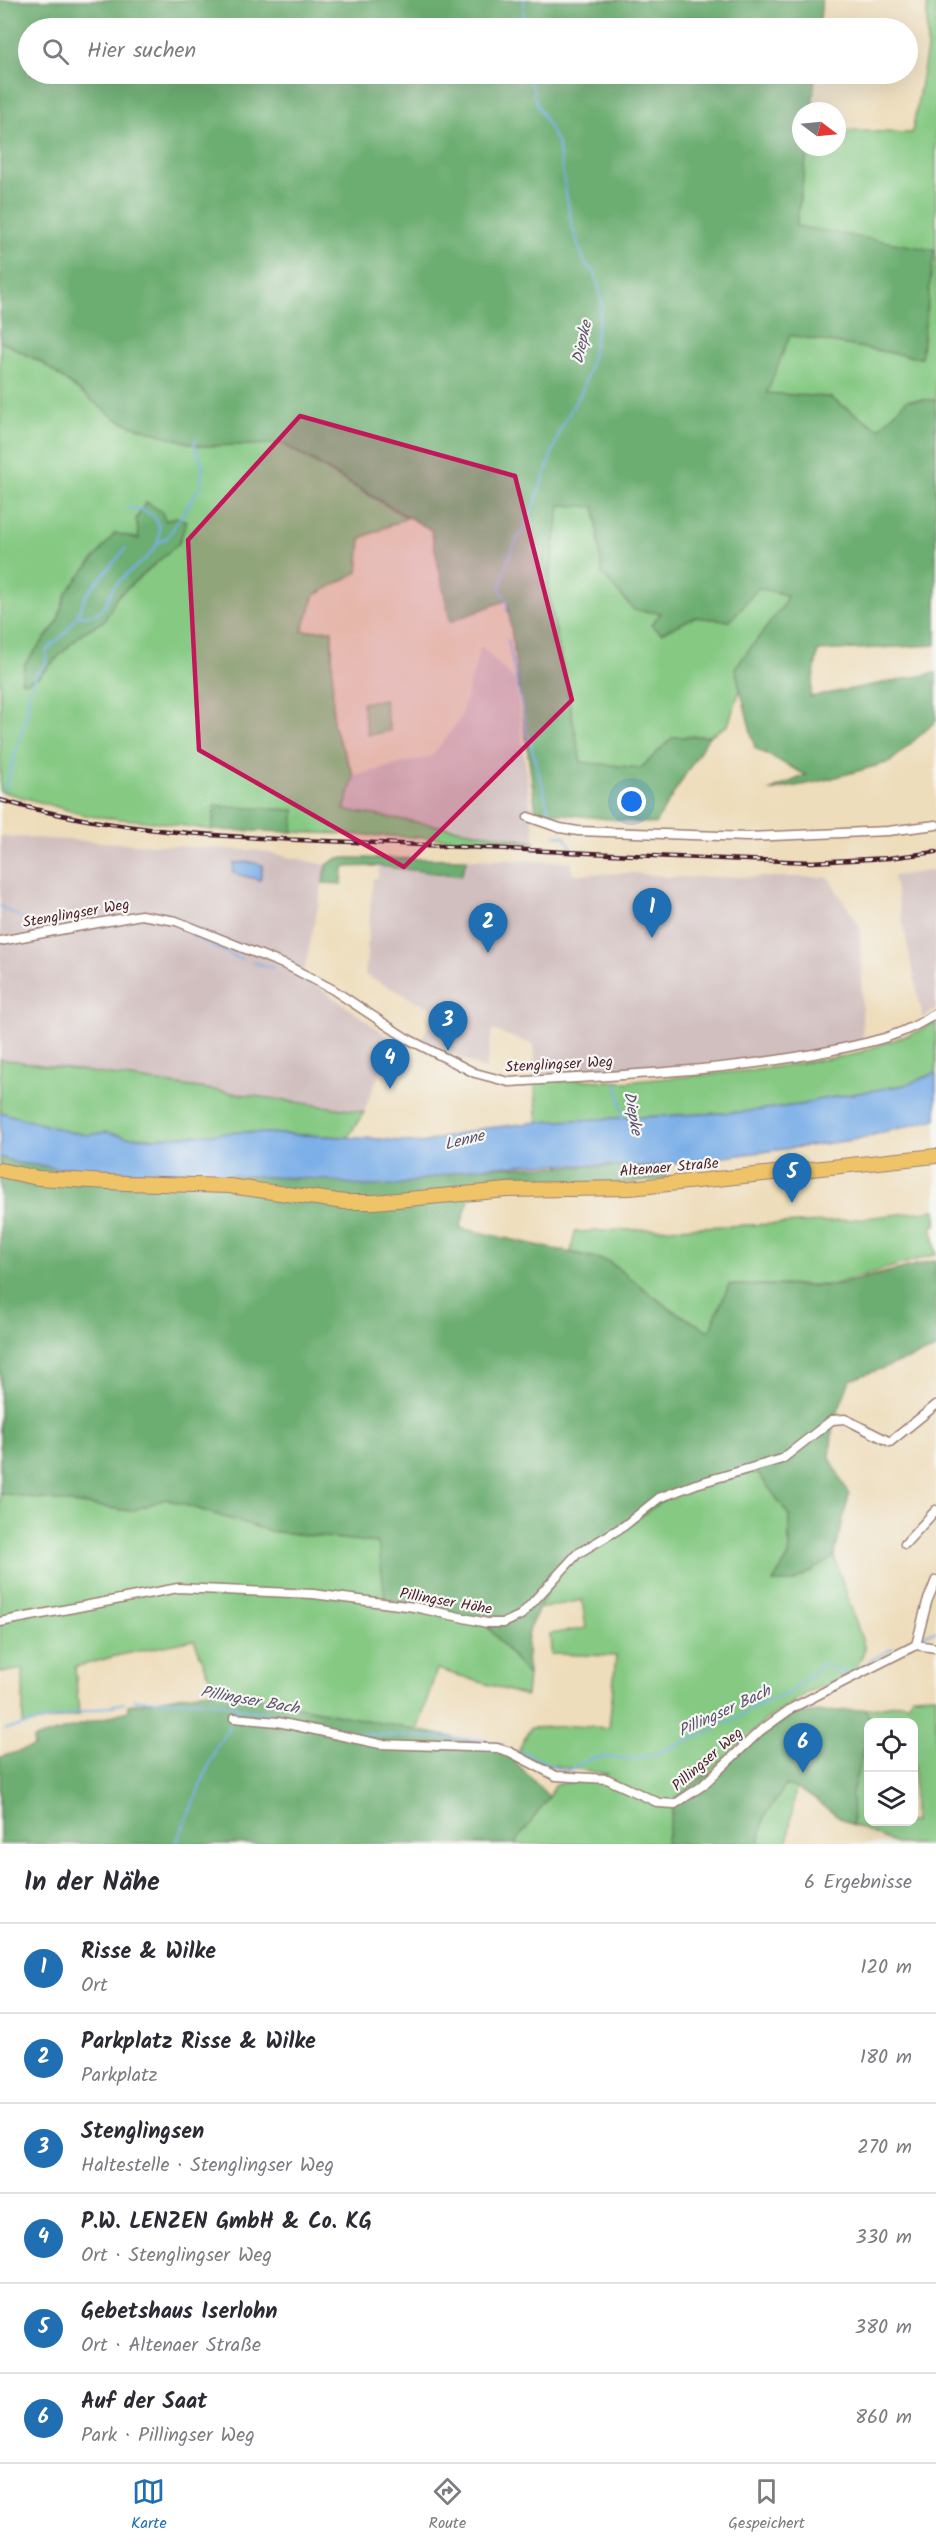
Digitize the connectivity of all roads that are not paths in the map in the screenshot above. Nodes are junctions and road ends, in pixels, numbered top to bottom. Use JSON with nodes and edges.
{"nodes":[{"id":1,"x":528,"y":817,"type":"dead end"},
{"id":2,"x":936,"y":825,"type":"edge"},
{"id":3,"x":0,"y":941,"type":"edge"},
{"id":4,"x":936,"y":1012,"type":"edge"},
{"id":5,"x":936,"y":1156,"type":"edge"},
{"id":6,"x":0,"y":1170,"type":"edge"},
{"id":7,"x":936,"y":1405,"type":"edge"},
{"id":8,"x":890,"y":1442,"type":"junction"},
{"id":9,"x":886,"y":1452,"type":"dead end"},
{"id":10,"x":936,"y":1510,"type":"edge"},
{"id":11,"x":905,"y":1544,"type":"dead end"},
{"id":12,"x":936,"y":1580,"type":"edge"},
{"id":13,"x":931,"y":1603,"type":"edge"},
{"id":14,"x":0,"y":1622,"type":"edge"},
{"id":15,"x":916,"y":1645,"type":"junction"},
{"id":16,"x":936,"y":1648,"type":"edge"},
{"id":17,"x":234,"y":1718,"type":"dead end"}],
"edges":[{"from":1,"to":2,"type":"street"},
{"from":3,"to":4,"type":"street","name":"Stenglingser Weg"},
{"from":5,"to":6,"type":"main road","name":"Altenaer Straße"},
{"from":7,"to":8,"type":"street"},
{"from":8,"to":9,"type":"street"},
{"from":8,"to":14,"type":"street","name":"Pillingser Höhe"},
{"from":10,"to":11,"type":"street"},
{"from":12,"to":13,"type":"street"},
{"from":13,"to":15,"type":"street"},
{"from":15,"to":16,"type":"street"},
{"from":15,"to":17,"type":"street","name":"Pillingser Weg"}]}
